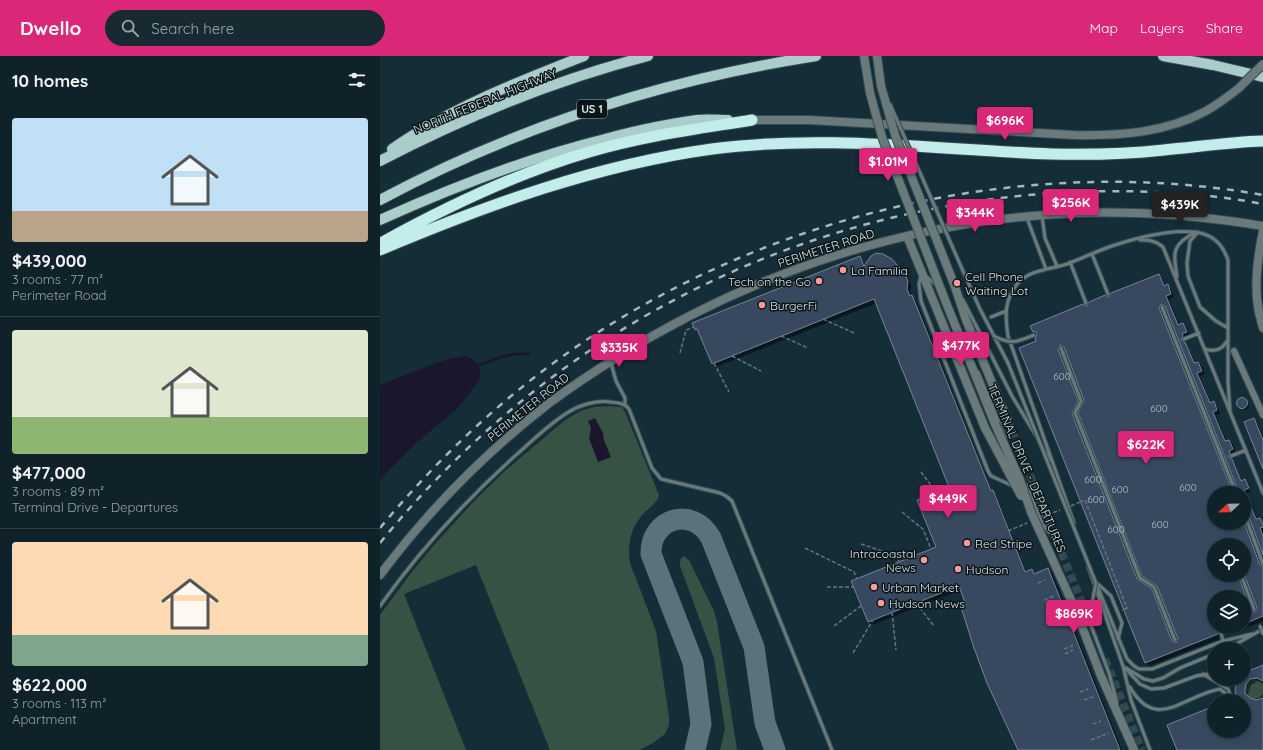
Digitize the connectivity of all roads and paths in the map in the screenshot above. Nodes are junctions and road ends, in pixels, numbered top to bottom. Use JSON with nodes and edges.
{"nodes":[{"id":1,"x":584,"y":56,"type":"edge"},
{"id":2,"x":648,"y":56,"type":"edge"},
{"id":3,"x":816,"y":56,"type":"edge"},
{"id":4,"x":864,"y":56,"type":"edge"},
{"id":5,"x":877,"y":56,"type":"edge"},
{"id":6,"x":1163,"y":56,"type":"edge"},
{"id":7,"x":1263,"y":64,"type":"edge"},
{"id":8,"x":1263,"y":77,"type":"edge"},
{"id":9,"x":881,"y":86,"type":"junction"},
{"id":10,"x":752,"y":120,"type":"junction"},
{"id":11,"x":1263,"y":140,"type":"edge"},
{"id":12,"x":380,"y":158,"type":"edge"},
{"id":13,"x":380,"y":161,"type":"edge"},
{"id":14,"x":380,"y":200,"type":"edge"},
{"id":15,"x":1042,"y":215,"type":"junction"},
{"id":16,"x":1027,"y":217,"type":"junction"},
{"id":17,"x":380,"y":220,"type":"edge"},
{"id":18,"x":1263,"y":226,"type":"edge"},
{"id":19,"x":1263,"y":231,"type":"edge"},
{"id":20,"x":1198,"y":232,"type":"junction"},
{"id":21,"x":906,"y":236,"type":"junction"},
{"id":22,"x":1135,"y":240,"type":"junction"},
{"id":23,"x":380,"y":243,"type":"edge"},
{"id":24,"x":380,"y":250,"type":"edge"},
{"id":25,"x":1092,"y":254,"type":"junction"},
{"id":26,"x":1070,"y":262,"type":"junction"},
{"id":27,"x":1057,"y":266,"type":"junction"},
{"id":28,"x":1046,"y":269,"type":"junction"},
{"id":29,"x":922,"y":273,"type":"junction"},
{"id":30,"x":954,"y":284,"type":"junction"},
{"id":31,"x":1178,"y":284,"type":"junction"},
{"id":32,"x":1108,"y":294,"type":"dead end"},
{"id":33,"x":1086,"y":303,"type":"dead end"},
{"id":34,"x":1162,"y":307,"type":"dead end"},
{"id":35,"x":1006,"y":311,"type":"junction"},
{"id":36,"x":991,"y":317,"type":"dead end"},
{"id":37,"x":824,"y":319,"type":"dead end"},
{"id":38,"x":694,"y":327,"type":"dead end"},
{"id":39,"x":1228,"y":328,"type":"junction"},
{"id":40,"x":1263,"y":328,"type":"edge"},
{"id":41,"x":854,"y":333,"type":"dead end"},
{"id":42,"x":1199,"y":333,"type":"junction"},
{"id":43,"x":1034,"y":335,"type":"dead end"},
{"id":44,"x":781,"y":336,"type":"dead end"},
{"id":45,"x":994,"y":336,"type":"junction"},
{"id":46,"x":1228,"y":338,"type":"junction"},
{"id":47,"x":1184,"y":339,"type":"dead end"},
{"id":48,"x":808,"y":348,"type":"dead end"},
{"id":49,"x":1061,"y":348,"type":"dead end"},
{"id":50,"x":1205,"y":349,"type":"junction"},
{"id":51,"x":1234,"y":351,"type":"dead end"},
{"id":52,"x":680,"y":353,"type":"dead end"},
{"id":53,"x":732,"y":356,"type":"dead end"},
{"id":54,"x":610,"y":362,"type":"junction"},
{"id":55,"x":714,"y":363,"type":"dead end"},
{"id":56,"x":761,"y":371,"type":"dead end"},
{"id":57,"x":729,"y":392,"type":"dead end"},
{"id":58,"x":625,"y":405,"type":"junction"},
{"id":59,"x":1230,"y":411,"type":"junction"},
{"id":60,"x":1263,"y":415,"type":"edge"},
{"id":61,"x":1007,"y":419,"type":"tunnel mouth"},
{"id":62,"x":1246,"y":450,"type":"junction"},
{"id":63,"x":1231,"y":456,"type":"dead end"},
{"id":64,"x":1054,"y":466,"type":"junction"},
{"id":65,"x":921,"y":472,"type":"dead end"},
{"id":66,"x":1233,"y":486,"type":"edge"},
{"id":67,"x":934,"y":493,"type":"dead end"},
{"id":68,"x":1263,"y":493,"type":"edge"},
{"id":69,"x":1029,"y":494,"type":"junction"},
{"id":70,"x":902,"y":512,"type":"dead end"},
{"id":71,"x":1031,"y":512,"type":"junction"},
{"id":72,"x":1037,"y":519,"type":"dead end"},
{"id":73,"x":1030,"y":522,"type":"dead end"},
{"id":74,"x":1250,"y":530,"type":"edge"},
{"id":75,"x":1008,"y":531,"type":"dead end"},
{"id":76,"x":861,"y":544,"type":"dead end"},
{"id":77,"x":1059,"y":544,"type":"dead end"},
{"id":78,"x":805,"y":548,"type":"dead end"},
{"id":79,"x":931,"y":549,"type":"dead end"},
{"id":80,"x":899,"y":562,"type":"dead end"},
{"id":81,"x":1263,"y":564,"type":"edge"},
{"id":82,"x":380,"y":575,"type":"edge"},
{"id":83,"x":857,"y":579,"type":"dead end"},
{"id":84,"x":1045,"y":580,"type":"dead end"},
{"id":85,"x":1096,"y":582,"type":"junction"},
{"id":86,"x":1244,"y":582,"type":"edge"},
{"id":87,"x":1038,"y":583,"type":"dead end"},
{"id":88,"x":827,"y":587,"type":"dead end"},
{"id":89,"x":854,"y":587,"type":"dead end"},
{"id":90,"x":1054,"y":596,"type":"dead end"},
{"id":91,"x":1044,"y":600,"type":"dead end"},
{"id":92,"x":916,"y":603,"type":"dead end"},
{"id":93,"x":380,"y":606,"type":"edge"},
{"id":94,"x":861,"y":606,"type":"dead end"},
{"id":95,"x":1254,"y":609,"type":"dead end"},
{"id":96,"x":892,"y":612,"type":"dead end"},
{"id":97,"x":1119,"y":612,"type":"dead end"},
{"id":98,"x":873,"y":620,"type":"dead end"},
{"id":99,"x":834,"y":626,"type":"dead end"},
{"id":100,"x":934,"y":626,"type":"dead end"},
{"id":101,"x":1260,"y":626,"type":"dead end"},
{"id":102,"x":1263,"y":629,"type":"edge"},
{"id":103,"x":1220,"y":634,"type":"edge"},
{"id":104,"x":1252,"y":634,"type":"junction"},
{"id":105,"x":1263,"y":634,"type":"edge"},
{"id":106,"x":1118,"y":638,"type":"junction"},
{"id":107,"x":1175,"y":640,"type":"dead end"},
{"id":108,"x":1223,"y":641,"type":"junction"},
{"id":109,"x":1239,"y":642,"type":"edge"},
{"id":110,"x":1074,"y":645,"type":"dead end"},
{"id":111,"x":1064,"y":649,"type":"dead end"},
{"id":112,"x":896,"y":650,"type":"dead end"},
{"id":113,"x":1073,"y":650,"type":"dead end"},
{"id":114,"x":853,"y":652,"type":"dead end"},
{"id":115,"x":1065,"y":654,"type":"dead end"},
{"id":116,"x":1207,"y":657,"type":"edge"},
{"id":117,"x":1123,"y":666,"type":"junction"},
{"id":118,"x":1203,"y":674,"type":"junction"},
{"id":119,"x":1207,"y":674,"type":"edge"},
{"id":120,"x":1128,"y":684,"type":"junction"},
{"id":121,"x":1088,"y":689,"type":"dead end"},
{"id":122,"x":1080,"y":692,"type":"dead end"},
{"id":123,"x":1225,"y":694,"type":"edge"},
{"id":124,"x":1230,"y":694,"type":"edge"},
{"id":125,"x":1094,"y":696,"type":"dead end"},
{"id":126,"x":1084,"y":700,"type":"dead end"},
{"id":127,"x":1101,"y":721,"type":"dead end"},
{"id":128,"x":1121,"y":721,"type":"junction"},
{"id":129,"x":1093,"y":724,"type":"dead end"},
{"id":130,"x":1109,"y":733,"type":"dead end"},
{"id":131,"x":1091,"y":740,"type":"dead end"},
{"id":132,"x":832,"y":750,"type":"edge"},
{"id":133,"x":1134,"y":750,"type":"edge"},
{"id":134,"x":1150,"y":750,"type":"edge"}],
"edges":[{"from":1,"to":12,"type":"main road"},
{"from":2,"to":13,"type":"main road","name":"NORTH FEDERAL HIGHWAY"},
{"from":3,"to":14,"type":"main road","number":"US 1"},
{"from":4,"to":71,"type":"street","name":"TERMINAL DRIVE - DEPARTURES","bridge":true},
{"from":5,"to":9,"type":"street"},
{"from":6,"to":8,"type":"main road"},
{"from":7,"to":10,"type":"street","bridge":true},
{"from":9,"to":30,"type":"street","bridge":true},
{"from":9,"to":45,"type":"lane","bridge":true},
{"from":10,"to":17,"type":"main road"},
{"from":10,"to":23,"type":"highway"},
{"from":11,"to":24,"type":"highway"},
{"from":15,"to":16,"type":"street","name":"PERIMETER ROAD"},
{"from":15,"to":18,"type":"street","name":"PERIMETER ROAD"},
{"from":15,"to":27,"type":"lane"},
{"from":16,"to":21,"type":"street","name":"PERIMETER ROAD"},
{"from":16,"to":28,"type":"lane"},
{"from":19,"to":40,"type":"street"},
{"from":20,"to":22,"type":"lane"},
{"from":20,"to":31,"type":"lane"},
{"from":20,"to":39,"type":"lane"},
{"from":20,"to":39,"type":"lane"},
{"from":21,"to":29,"type":"street"},
{"from":21,"to":54,"type":"street","name":"PERIMETER ROAD"},
{"from":22,"to":25,"type":"lane"},
{"from":22,"to":31,"type":"lane"},
{"from":25,"to":26,"type":"lane"},
{"from":25,"to":32,"type":"lane"},
{"from":26,"to":27,"type":"lane"},
{"from":26,"to":33,"type":"lane"},
{"from":27,"to":28,"type":"lane"},
{"from":28,"to":35,"type":"lane"},
{"from":29,"to":69,"type":"lane"},
{"from":29,"to":69,"type":"lane"},
{"from":29,"to":71,"type":"street","bridge":true},
{"from":30,"to":61,"type":"street"},
{"from":30,"to":64,"type":"lane"},
{"from":31,"to":42,"type":"lane"},
{"from":34,"to":66,"type":"lane"},
{"from":35,"to":36,"type":"lane"},
{"from":35,"to":64,"type":"lane"},
{"from":37,"to":41,"type":"path"},
{"from":38,"to":52,"type":"path"},
{"from":39,"to":46,"type":"lane"},
{"from":42,"to":47,"type":"lane"},
{"from":42,"to":50,"type":"lane"},
{"from":43,"to":45,"type":"lane","bridge":true},
{"from":44,"to":48,"type":"path"},
{"from":45,"to":85,"type":"lane","bridge":true},
{"from":46,"to":50,"type":"lane"},
{"from":46,"to":59,"type":"lane"},
{"from":49,"to":107,"type":"lane"},
{"from":50,"to":59,"type":"lane"},
{"from":51,"to":60,"type":"street"},
{"from":53,"to":56,"type":"path"},
{"from":54,"to":58,"type":"lane"},
{"from":54,"to":82,"type":"street","name":"PERIMETER ROAD"},
{"from":55,"to":57,"type":"path"},
{"from":58,"to":93,"type":"lane"},
{"from":58,"to":132,"type":"lane"},
{"from":59,"to":62,"type":"lane"},
{"from":62,"to":63,"type":"lane"},
{"from":62,"to":68,"type":"lane"},
{"from":64,"to":117,"type":"lane"},
{"from":65,"to":67,"type":"path"},
{"from":69,"to":77,"type":"lane"},
{"from":70,"to":79,"type":"path"},
{"from":71,"to":128,"type":"street","name":"TERMINAL DRIVE - DEPARTURES","bridge":true},
{"from":72,"to":97,"type":"path","bridge":true},
{"from":73,"to":75,"type":"path","bridge":true},
{"from":74,"to":81,"type":"lane"},
{"from":76,"to":80,"type":"path"},
{"from":78,"to":83,"type":"path"},
{"from":84,"to":87,"type":"path"},
{"from":85,"to":106,"type":"lane"},
{"from":85,"to":106,"type":"lane"},
{"from":85,"to":128,"type":"lane","bridge":true},
{"from":86,"to":95,"type":"lane"},
{"from":88,"to":89,"type":"path"},
{"from":90,"to":91,"type":"path"},
{"from":92,"to":100,"type":"path"},
{"from":94,"to":99,"type":"path"},
{"from":96,"to":112,"type":"path"},
{"from":98,"to":114,"type":"path"},
{"from":101,"to":105,"type":"lane","bridge":true},
{"from":102,"to":104,"type":"lane"},
{"from":103,"to":108,"type":"lane"},
{"from":104,"to":108,"type":"lane"},
{"from":104,"to":109,"type":"lane"},
{"from":106,"to":108,"type":"lane"},
{"from":110,"to":111,"type":"path"},
{"from":113,"to":115,"type":"path"},
{"from":116,"to":117,"type":"lane"},
{"from":117,"to":118,"type":"lane"},
{"from":117,"to":120,"type":"lane"},
{"from":118,"to":119,"type":"lane"},
{"from":118,"to":124,"type":"lane"},
{"from":120,"to":123,"type":"lane"},
{"from":120,"to":134,"type":"lane"},
{"from":121,"to":122,"type":"path"},
{"from":125,"to":126,"type":"path"},
{"from":127,"to":129,"type":"path"},
{"from":128,"to":133,"type":"street","name":"TERMINAL DRIVE - DEPARTURES","bridge":true},
{"from":130,"to":131,"type":"path"}]}
